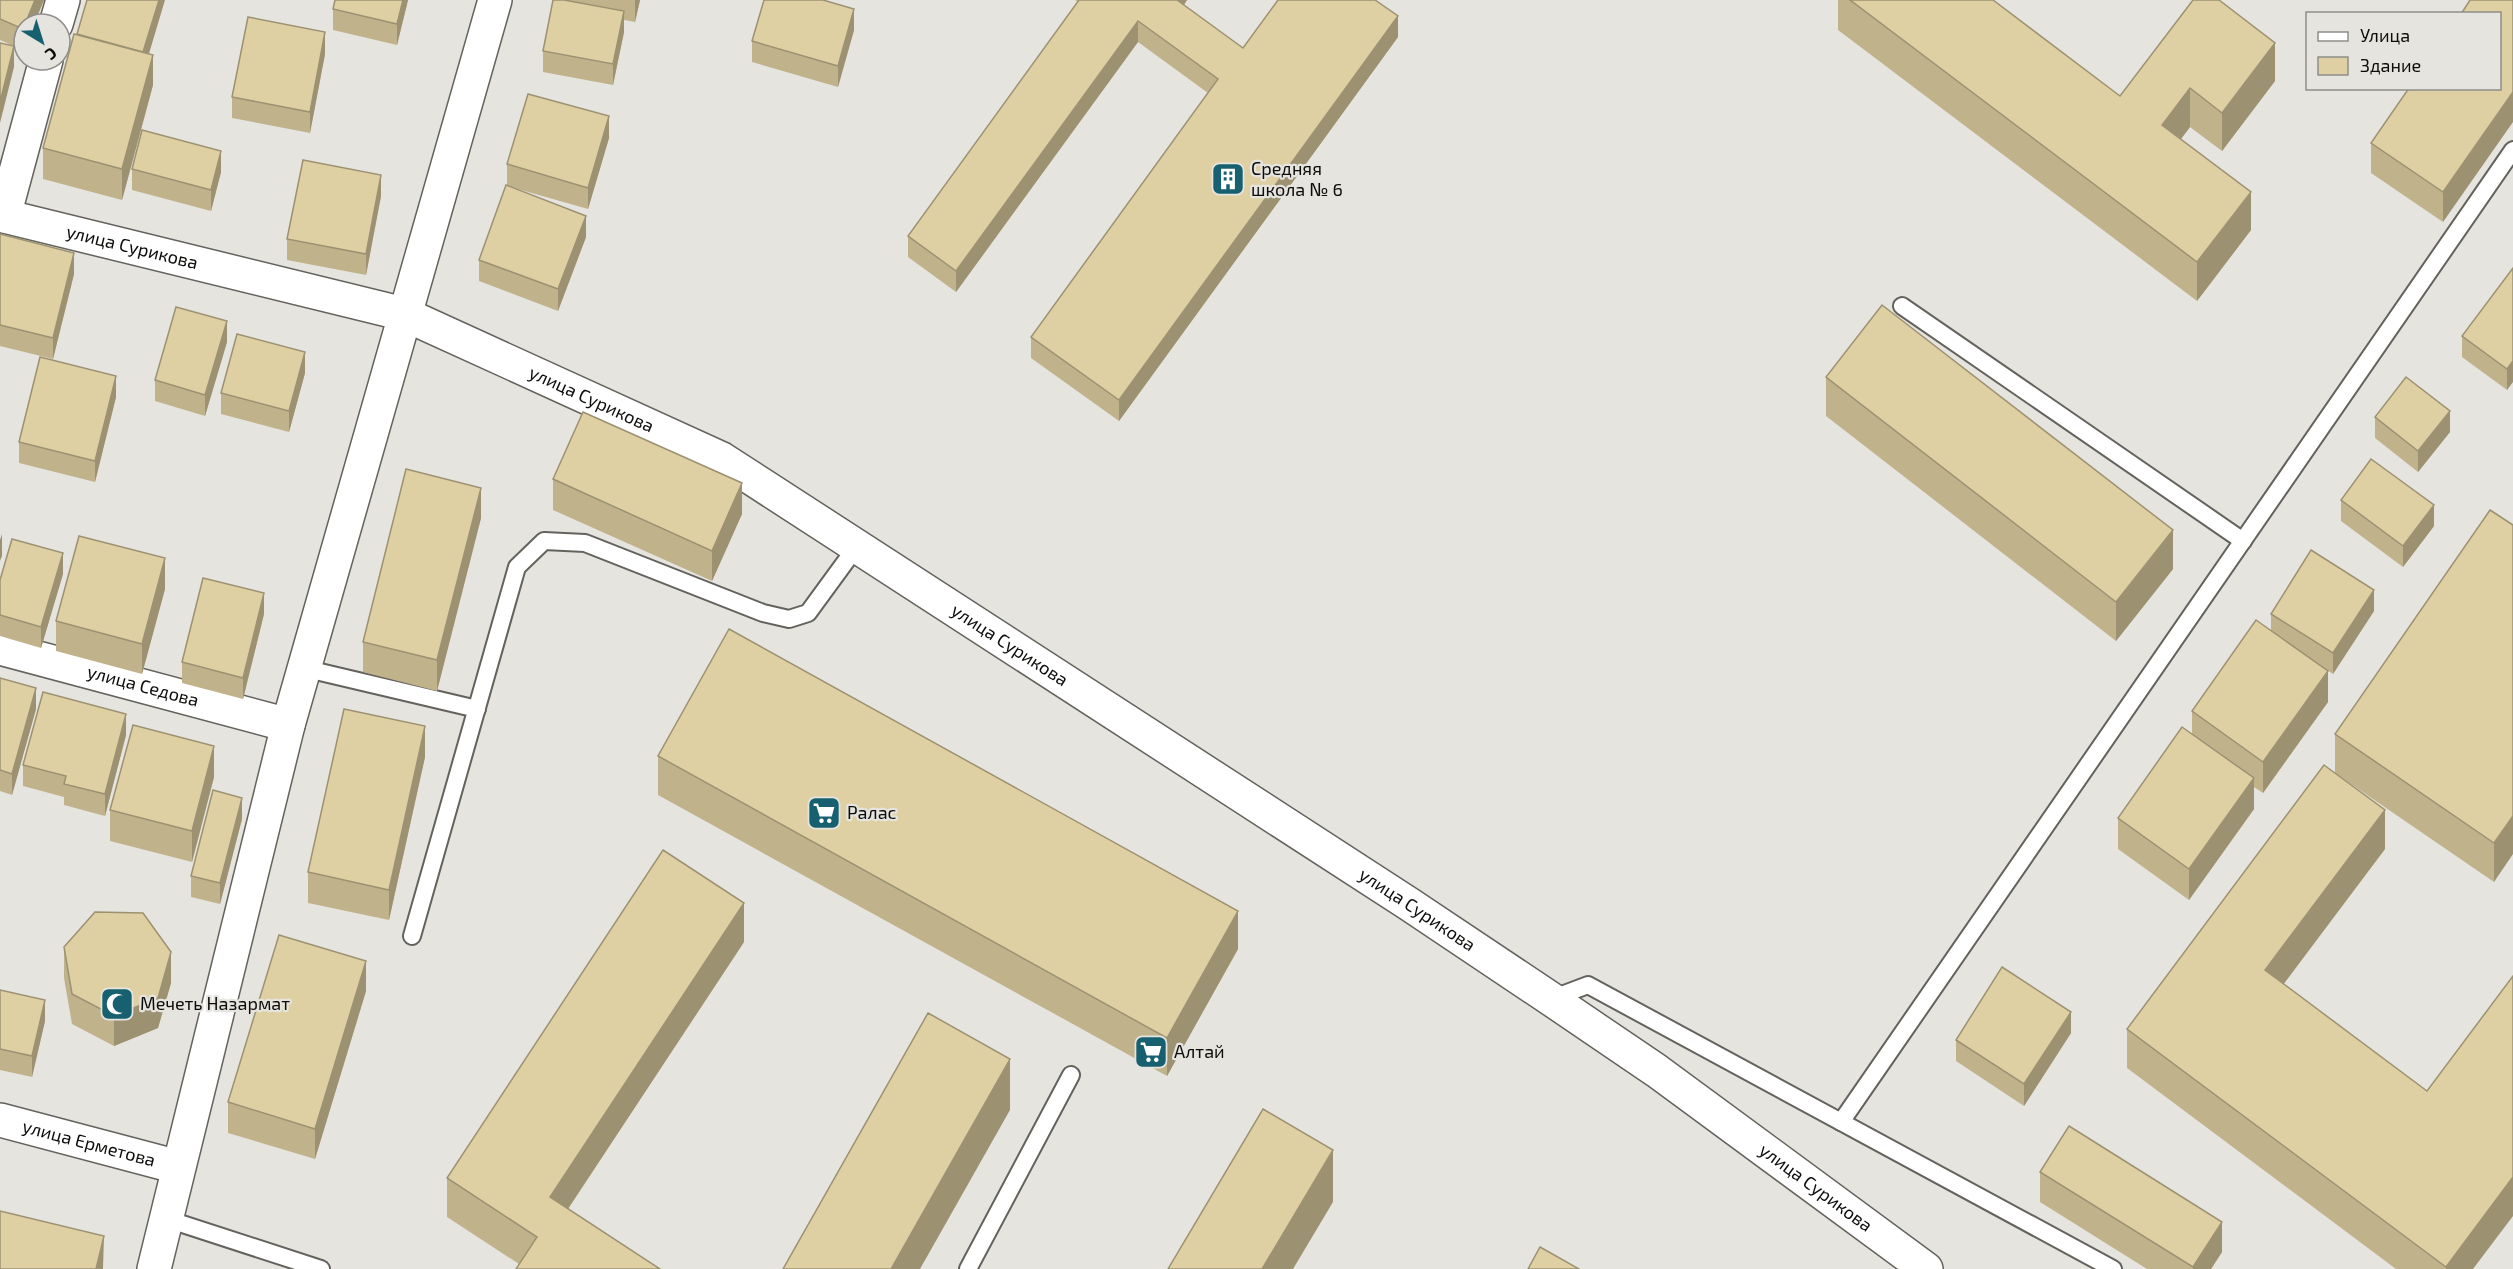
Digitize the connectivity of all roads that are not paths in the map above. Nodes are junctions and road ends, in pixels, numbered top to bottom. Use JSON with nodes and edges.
{"nodes":[{"id":1,"x":495,"y":0,"type":"edge"},
{"id":2,"x":43,"y":72,"type":"edge"},
{"id":3,"x":2513,"y":150,"type":"edge"},
{"id":4,"x":2,"y":215,"type":"edge"},
{"id":5,"x":1902,"y":306,"type":"dead end"},
{"id":6,"x":404,"y":314,"type":"junction"},
{"id":7,"x":2244,"y":541,"type":"junction"},
{"id":8,"x":857,"y":546,"type":"junction"},
{"id":9,"x":0,"y":648,"type":"edge"},
{"id":10,"x":303,"y":668,"type":"junction"},
{"id":11,"x":477,"y":709,"type":"junction"},
{"id":12,"x":288,"y":725,"type":"junction"},
{"id":13,"x":412,"y":936,"type":"dead end"},
{"id":14,"x":1551,"y":999,"type":"junction"},
{"id":15,"x":1071,"y":1075,"type":"dead end"},
{"id":16,"x":0,"y":1120,"type":"edge"},
{"id":17,"x":1841,"y":1122,"type":"junction"},
{"id":18,"x":178,"y":1167,"type":"junction"},
{"id":19,"x":167,"y":1219,"type":"junction"},
{"id":20,"x":154,"y":1269,"type":"edge"},
{"id":21,"x":321,"y":1269,"type":"edge"},
{"id":22,"x":968,"y":1269,"type":"edge"},
{"id":23,"x":1926,"y":1269,"type":"edge"},
{"id":24,"x":2113,"y":1269,"type":"edge"}],
"edges":[{"from":1,"to":6,"type":"street"},
{"from":2,"to":4,"type":"street"},
{"from":3,"to":7,"type":"lane"},
{"from":4,"to":6,"type":"street","name":"улица Сурикова"},
{"from":5,"to":7,"type":"lane"},
{"from":6,"to":8,"type":"street","name":"улица Сурикова"},
{"from":6,"to":10,"type":"street"},
{"from":7,"to":17,"type":"lane"},
{"from":8,"to":11,"type":"lane"},
{"from":8,"to":14,"type":"street","name":"улица Сурикова"},
{"from":9,"to":12,"type":"street","name":"улица Седова"},
{"from":10,"to":11,"type":"lane"},
{"from":10,"to":12,"type":"street"},
{"from":11,"to":13,"type":"lane"},
{"from":12,"to":18,"type":"street"},
{"from":14,"to":17,"type":"lane"},
{"from":14,"to":23,"type":"street","name":"улица Сурикова"},
{"from":15,"to":22,"type":"lane"},
{"from":16,"to":18,"type":"street","name":"улица Ерметова"},
{"from":17,"to":24,"type":"lane"},
{"from":18,"to":19,"type":"street"},
{"from":19,"to":20,"type":"street"},
{"from":19,"to":21,"type":"lane"}]}
